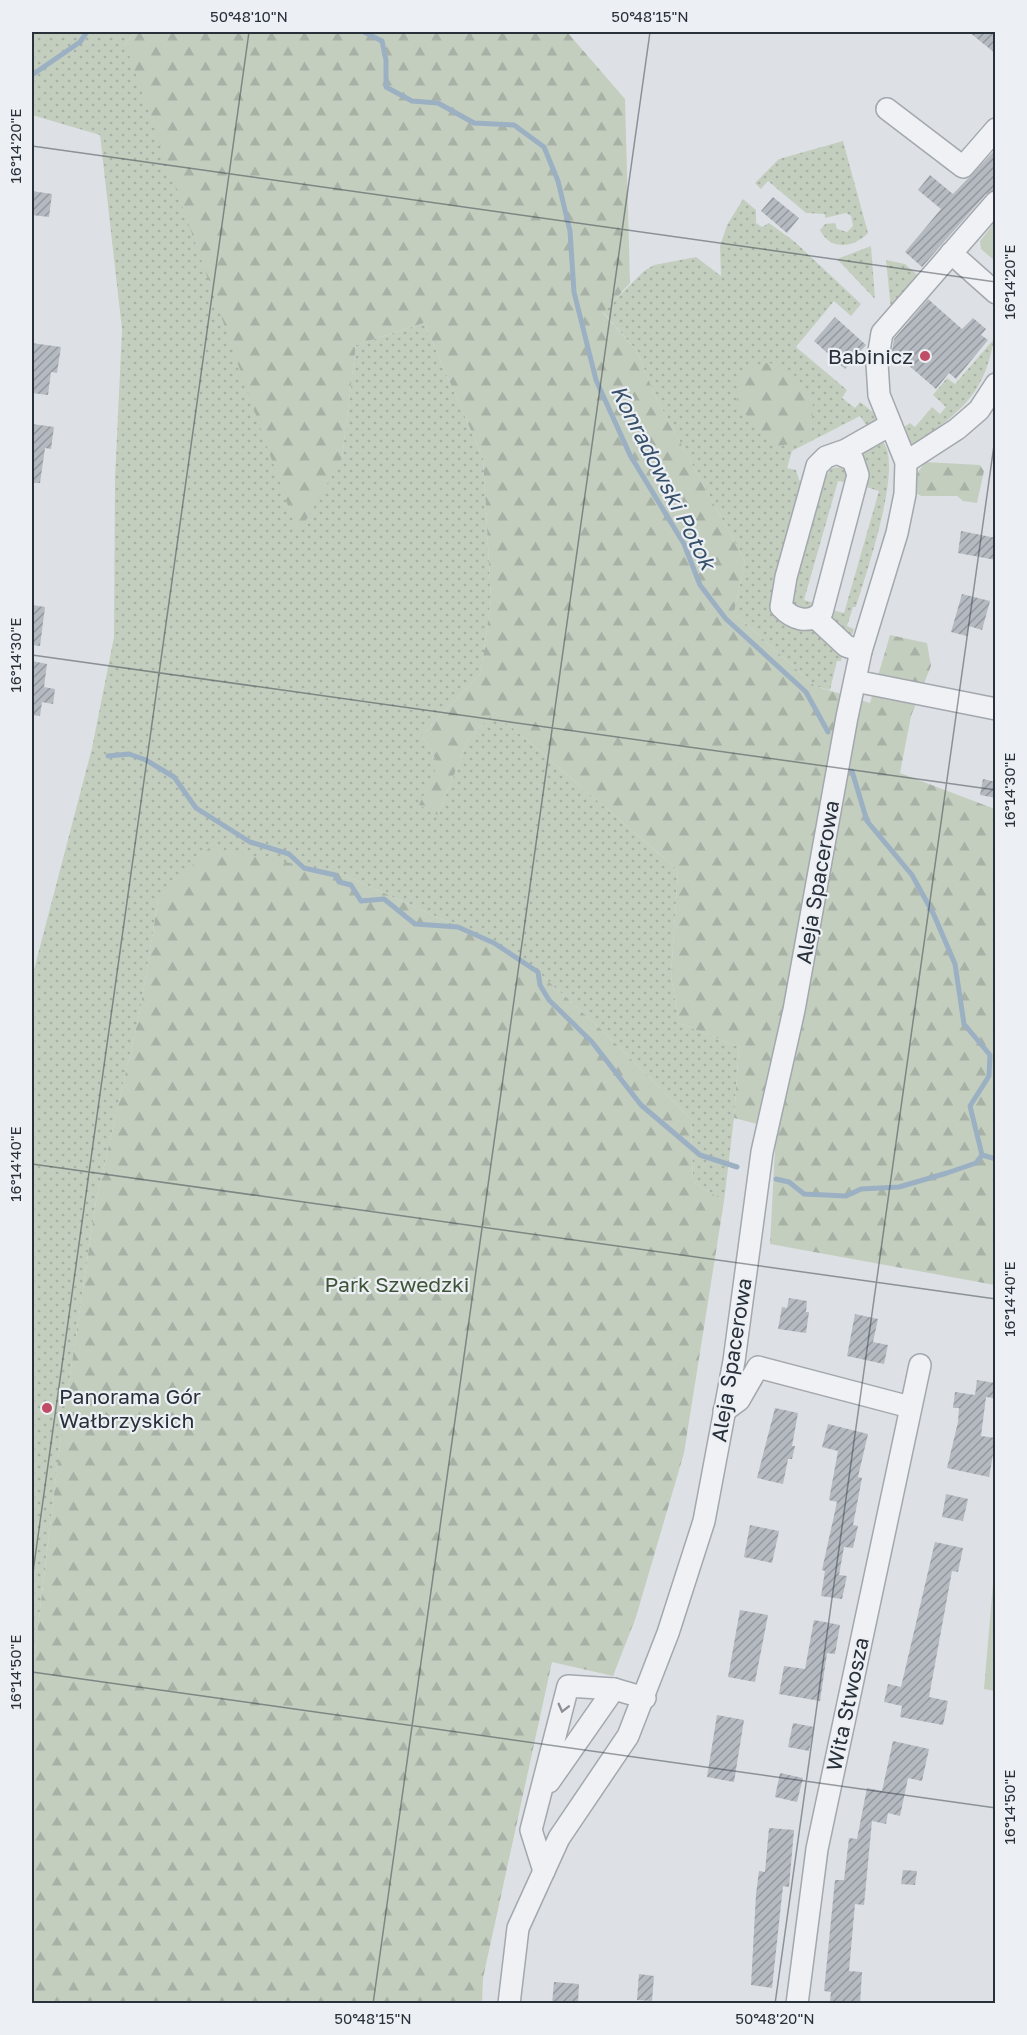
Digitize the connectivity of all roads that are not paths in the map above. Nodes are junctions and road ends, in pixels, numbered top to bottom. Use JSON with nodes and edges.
{"nodes":[{"id":1,"x":887,"y":109,"type":"dead end"},
{"id":2,"x":996,"y":129,"type":"edge"},
{"id":3,"x":996,"y":202,"type":"edge"},
{"id":4,"x":951,"y":254,"type":"junction"},
{"id":5,"x":996,"y":292,"type":"edge"},
{"id":6,"x":996,"y":384,"type":"edge"},
{"id":7,"x":890,"y":425,"type":"junction"},
{"id":8,"x":839,"y":454,"type":"junction"},
{"id":9,"x":906,"y":462,"type":"junction"},
{"id":10,"x":816,"y":618,"type":"junction"},
{"id":11,"x":861,"y":651,"type":"junction"},
{"id":12,"x":855,"y":681,"type":"junction"},
{"id":13,"x":996,"y":709,"type":"edge"},
{"id":14,"x":735,"y":1347,"type":"junction"},
{"id":15,"x":920,"y":1365,"type":"dead end"},
{"id":16,"x":758,"y":1367,"type":"junction"},
{"id":17,"x":910,"y":1407,"type":"junction"},
{"id":18,"x":724,"y":1411,"type":"junction"},
{"id":19,"x":615,"y":1689,"type":"junction"},
{"id":20,"x":645,"y":1698,"type":"junction"},
{"id":21,"x":541,"y":1793,"type":"junction"},
{"id":22,"x":544,"y":1871,"type":"junction"},
{"id":23,"x":508,"y":2004,"type":"edge"},
{"id":24,"x":797,"y":2004,"type":"edge"}],
"edges":[{"from":1,"to":2,"type":"street"},
{"from":3,"to":4,"type":"street"},
{"from":4,"to":5,"type":"street"},
{"from":4,"to":7,"type":"street"},
{"from":6,"to":9,"type":"street"},
{"from":7,"to":8,"type":"street"},
{"from":7,"to":9,"type":"street"},
{"from":8,"to":10,"type":"street"},
{"from":8,"to":10,"type":"street"},
{"from":9,"to":11,"type":"street","name":"Aleja Spacerowa"},
{"from":10,"to":11,"type":"street"},
{"from":11,"to":12,"type":"street","name":"Aleja Spacerowa"},
{"from":12,"to":13,"type":"street"},
{"from":12,"to":14,"type":"street","name":"Aleja Spacerowa"},
{"from":14,"to":16,"type":"street"},
{"from":14,"to":18,"type":"street","name":"Aleja Spacerowa"},
{"from":15,"to":17,"type":"street","name":"Wita Stwosza"},
{"from":16,"to":17,"type":"street"},
{"from":16,"to":18,"type":"street"},
{"from":17,"to":24,"type":"street","name":"Wita Stwosza"},
{"from":18,"to":20,"type":"street","name":"Aleja Spacerowa"},
{"from":19,"to":20,"type":"street"},
{"from":19,"to":21,"type":"street"},
{"from":19,"to":21,"type":"street","one_way":true},
{"from":20,"to":22,"type":"street","name":"Aleja Spacerowa"},
{"from":21,"to":22,"type":"street"},
{"from":22,"to":23,"type":"street","name":"Aleja Spacerowa"}]}
